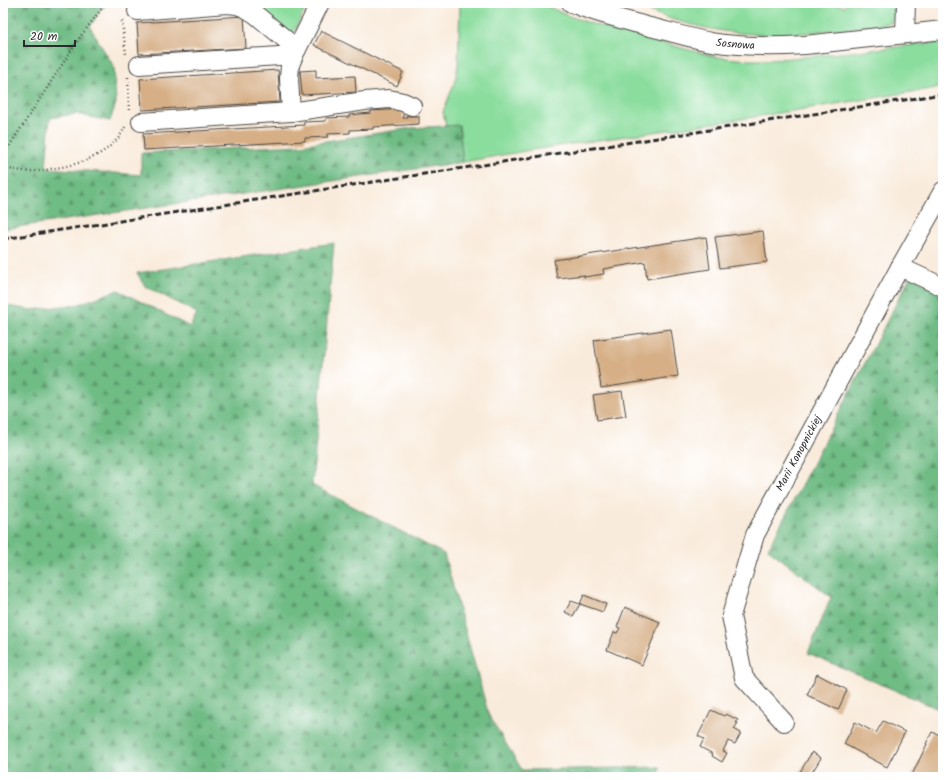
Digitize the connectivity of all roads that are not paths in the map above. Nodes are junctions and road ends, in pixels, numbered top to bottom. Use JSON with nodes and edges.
{"nodes":[{"id":1,"x":320,"y":3,"type":"edge"},
{"id":2,"x":571,"y":3,"type":"edge"},
{"id":3,"x":906,"y":3,"type":"edge"},
{"id":4,"x":130,"y":14,"type":"road end"},
{"id":5,"x":943,"y":30,"type":"edge"},
{"id":6,"x":905,"y":34,"type":"junction"},
{"id":7,"x":296,"y":52,"type":"junction"},
{"id":8,"x":131,"y":67,"type":"road end"},
{"id":9,"x":412,"y":106,"type":"dead end"},
{"id":10,"x":291,"y":112,"type":"junction"},
{"id":11,"x":132,"y":120,"type":"road end"},
{"id":12,"x":943,"y":190,"type":"edge"},
{"id":13,"x":900,"y":267,"type":"junction"},
{"id":14,"x":943,"y":287,"type":"edge"},
{"id":15,"x":784,"y":722,"type":"dead end"}],
"edges":[{"from":1,"to":7,"type":"street"},
{"from":2,"to":6,"type":"street","name":"Sosnowa"},
{"from":3,"to":6,"type":"street"},
{"from":4,"to":7,"type":"street"},
{"from":5,"to":6,"type":"street","name":"Sosnowa"},
{"from":7,"to":8,"type":"street"},
{"from":7,"to":10,"type":"street"},
{"from":9,"to":10,"type":"street"},
{"from":10,"to":11,"type":"street"},
{"from":12,"to":13,"type":"street","name":"Marii Konopnickiej"},
{"from":13,"to":14,"type":"street"},
{"from":13,"to":15,"type":"street","name":"Marii Konopnickiej"}]}
